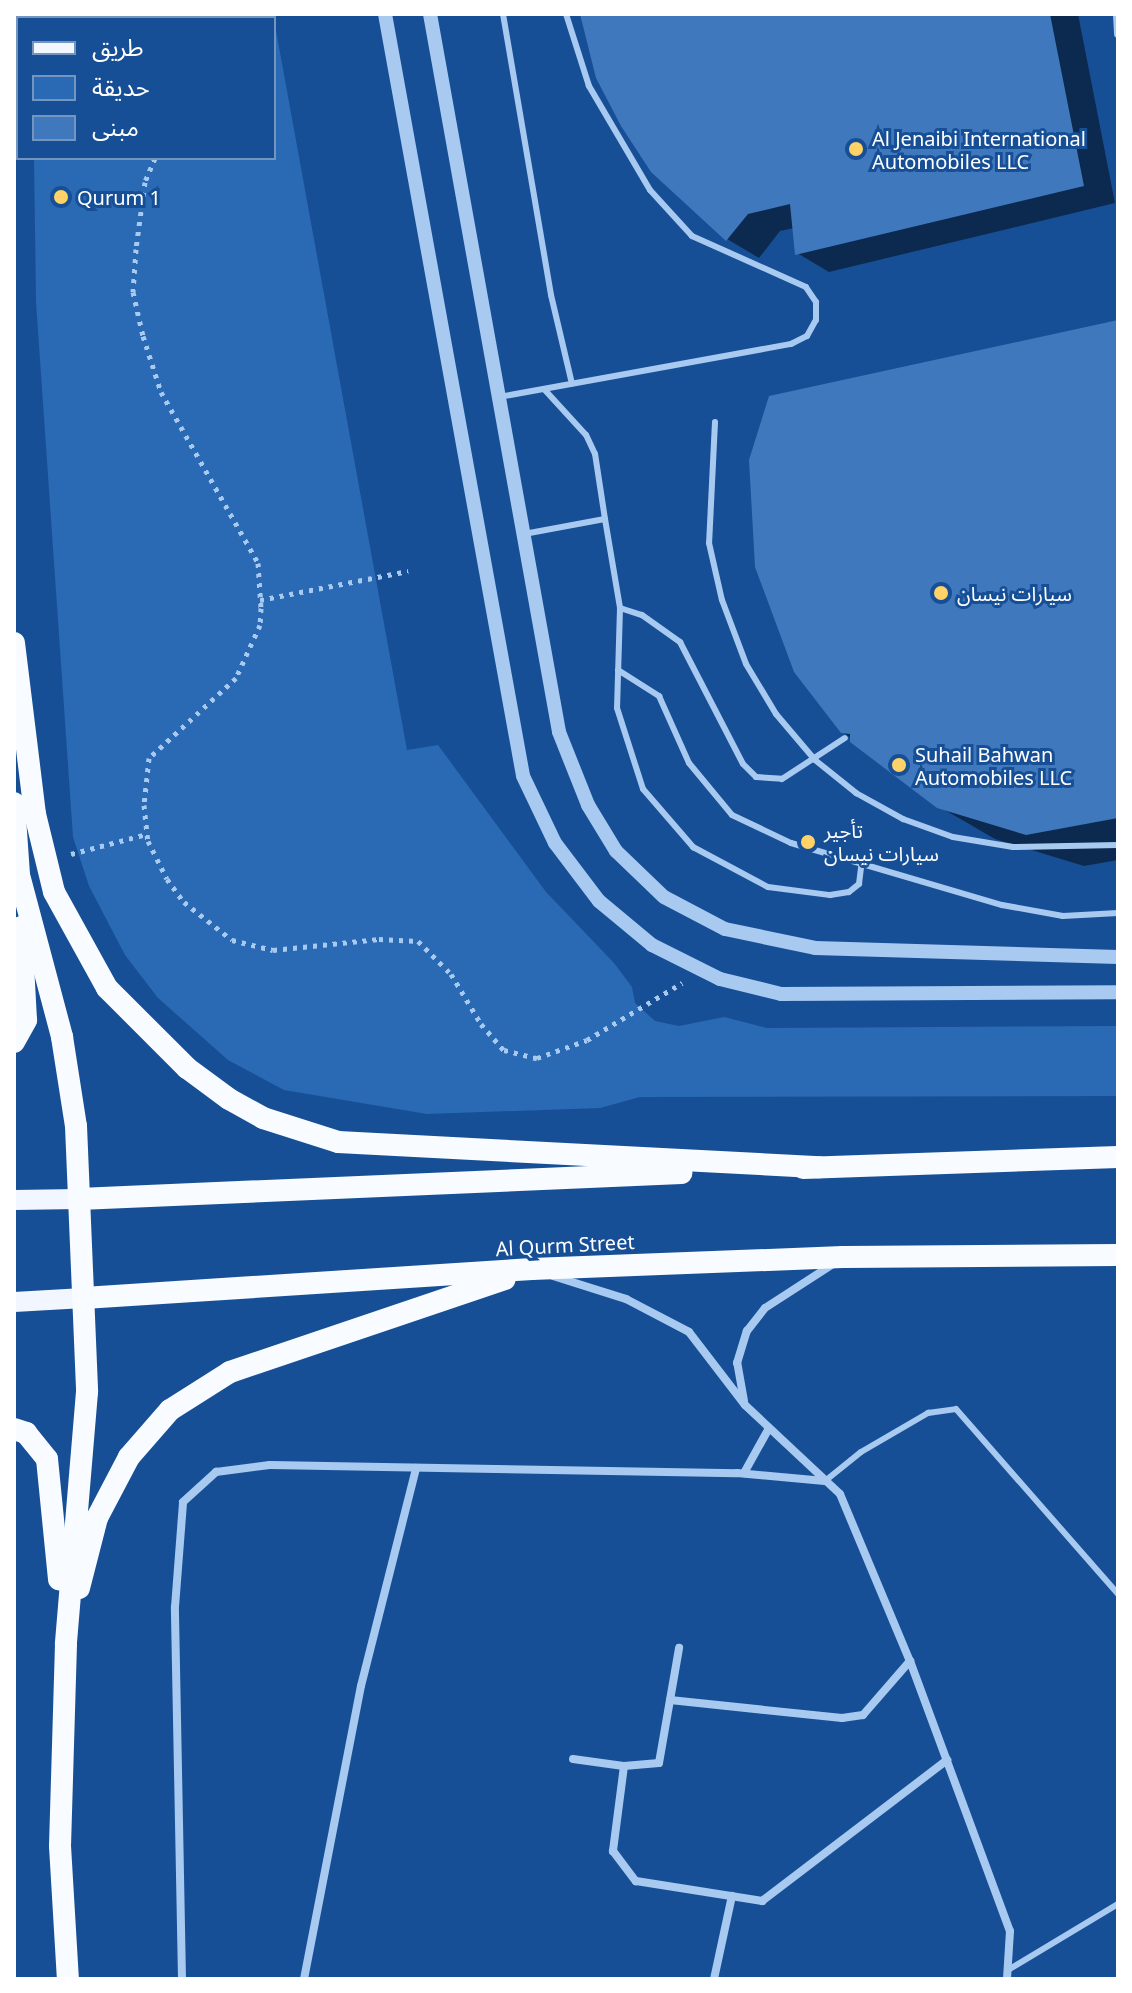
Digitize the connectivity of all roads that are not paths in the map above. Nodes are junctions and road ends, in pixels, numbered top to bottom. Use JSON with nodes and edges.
{"nodes":[{"id":1,"x":385,"y":14,"type":"edge"},
{"id":2,"x":430,"y":14,"type":"edge"},
{"id":3,"x":503,"y":14,"type":"edge"},
{"id":4,"x":566,"y":14,"type":"edge"},
{"id":5,"x":1117,"y":14,"type":"edge"},
{"id":6,"x":1118,"y":34,"type":"edge"},
{"id":7,"x":572,"y":384,"type":"junction"},
{"id":8,"x":544,"y":389,"type":"junction"},
{"id":9,"x":499,"y":397,"type":"junction"},
{"id":10,"x":715,"y":422,"type":"dead end"},
{"id":11,"x":605,"y":519,"type":"junction"},
{"id":12,"x":524,"y":534,"type":"junction"},
{"id":13,"x":620,"y":608,"type":"junction"},
{"id":14,"x":14,"y":643,"type":"edge"},
{"id":15,"x":618,"y":670,"type":"junction"},
{"id":16,"x":845,"y":738,"type":"dead end"},
{"id":17,"x":815,"y":760,"type":"junction"},
{"id":18,"x":14,"y":803,"type":"edge"},
{"id":19,"x":1118,"y":845,"type":"edge"},
{"id":20,"x":862,"y":861,"type":"junction"},
{"id":21,"x":19,"y":875,"type":"junction"},
{"id":22,"x":1118,"y":913,"type":"edge"},
{"id":23,"x":1118,"y":957,"type":"edge"},
{"id":24,"x":1118,"y":992,"type":"edge"},
{"id":25,"x":14,"y":1042,"type":"edge"},
{"id":26,"x":1118,"y":1157,"type":"edge"},
{"id":27,"x":819,"y":1167,"type":"junction"},
{"id":28,"x":79,"y":1199,"type":"junction"},
{"id":29,"x":14,"y":1200,"type":"edge"},
{"id":30,"x":1118,"y":1255,"type":"edge"},
{"id":31,"x":843,"y":1257,"type":"junction"},
{"id":32,"x":532,"y":1269,"type":"junction"},
{"id":33,"x":84,"y":1298,"type":"junction"},
{"id":34,"x":14,"y":1302,"type":"edge"},
{"id":35,"x":745,"y":1405,"type":"junction"},
{"id":36,"x":769,"y":1428,"type":"junction"},
{"id":37,"x":14,"y":1429,"type":"edge"},
{"id":38,"x":416,"y":1468,"type":"junction"},
{"id":39,"x":744,"y":1473,"type":"junction"},
{"id":40,"x":825,"y":1481,"type":"junction"},
{"id":41,"x":1118,"y":1594,"type":"edge"},
{"id":42,"x":66,"y":1644,"type":"junction"},
{"id":43,"x":679,"y":1648,"type":"dead end"},
{"id":44,"x":910,"y":1661,"type":"junction"},
{"id":45,"x":670,"y":1700,"type":"junction"},
{"id":46,"x":573,"y":1759,"type":"dead end"},
{"id":47,"x":947,"y":1760,"type":"junction"},
{"id":48,"x":624,"y":1766,"type":"junction"},
{"id":49,"x":732,"y":1896,"type":"junction"},
{"id":50,"x":1118,"y":1904,"type":"edge"},
{"id":51,"x":1008,"y":1974,"type":"edge"},
{"id":52,"x":68,"y":1979,"type":"edge"},
{"id":53,"x":182,"y":1979,"type":"edge"},
{"id":54,"x":304,"y":1979,"type":"edge"},
{"id":55,"x":714,"y":1979,"type":"edge"}],
"edges":[{"from":1,"to":24,"type":"street"},
{"from":2,"to":9,"type":"street"},
{"from":3,"to":7,"type":"lane"},
{"from":4,"to":7,"type":"lane"},
{"from":5,"to":6,"type":"street"},
{"from":7,"to":8,"type":"lane"},
{"from":8,"to":9,"type":"lane"},
{"from":8,"to":11,"type":"lane"},
{"from":9,"to":12,"type":"street"},
{"from":10,"to":17,"type":"lane"},
{"from":11,"to":12,"type":"lane"},
{"from":11,"to":13,"type":"lane"},
{"from":12,"to":23,"type":"street"},
{"from":13,"to":15,"type":"lane"},
{"from":13,"to":17,"type":"lane"},
{"from":14,"to":27,"type":"highway"},
{"from":15,"to":20,"type":"lane"},
{"from":15,"to":20,"type":"lane"},
{"from":16,"to":17,"type":"lane"},
{"from":17,"to":19,"type":"lane"},
{"from":18,"to":21,"type":"highway"},
{"from":20,"to":22,"type":"lane"},
{"from":21,"to":25,"type":"highway"},
{"from":21,"to":28,"type":"highway"},
{"from":26,"to":27,"type":"highway"},
{"from":27,"to":28,"type":"highway"},
{"from":28,"to":29,"type":"main road"},
{"from":28,"to":33,"type":"highway"},
{"from":30,"to":31,"type":"highway","name":"Al Qurm Street"},
{"from":31,"to":32,"type":"highway","name":"Al Qurm Street"},
{"from":31,"to":35,"type":"street"},
{"from":32,"to":33,"type":"highway","name":"Al Qurm Street"},
{"from":32,"to":35,"type":"street"},
{"from":32,"to":42,"type":"highway"},
{"from":33,"to":34,"type":"main road","name":"Al Qurm Street"},
{"from":33,"to":42,"type":"highway"},
{"from":35,"to":36,"type":"street"},
{"from":36,"to":39,"type":"street"},
{"from":36,"to":40,"type":"street"},
{"from":37,"to":42,"type":"highway"},
{"from":38,"to":39,"type":"street"},
{"from":38,"to":53,"type":"street"},
{"from":38,"to":54,"type":"street"},
{"from":39,"to":40,"type":"street"},
{"from":40,"to":41,"type":"lane"},
{"from":40,"to":44,"type":"street"},
{"from":42,"to":52,"type":"highway"},
{"from":43,"to":45,"type":"street"},
{"from":44,"to":45,"type":"street"},
{"from":44,"to":47,"type":"street"},
{"from":45,"to":48,"type":"street"},
{"from":46,"to":48,"type":"street"},
{"from":47,"to":49,"type":"street"},
{"from":47,"to":51,"type":"street"},
{"from":48,"to":49,"type":"street"},
{"from":49,"to":55,"type":"street"},
{"from":50,"to":51,"type":"lane"}]}
